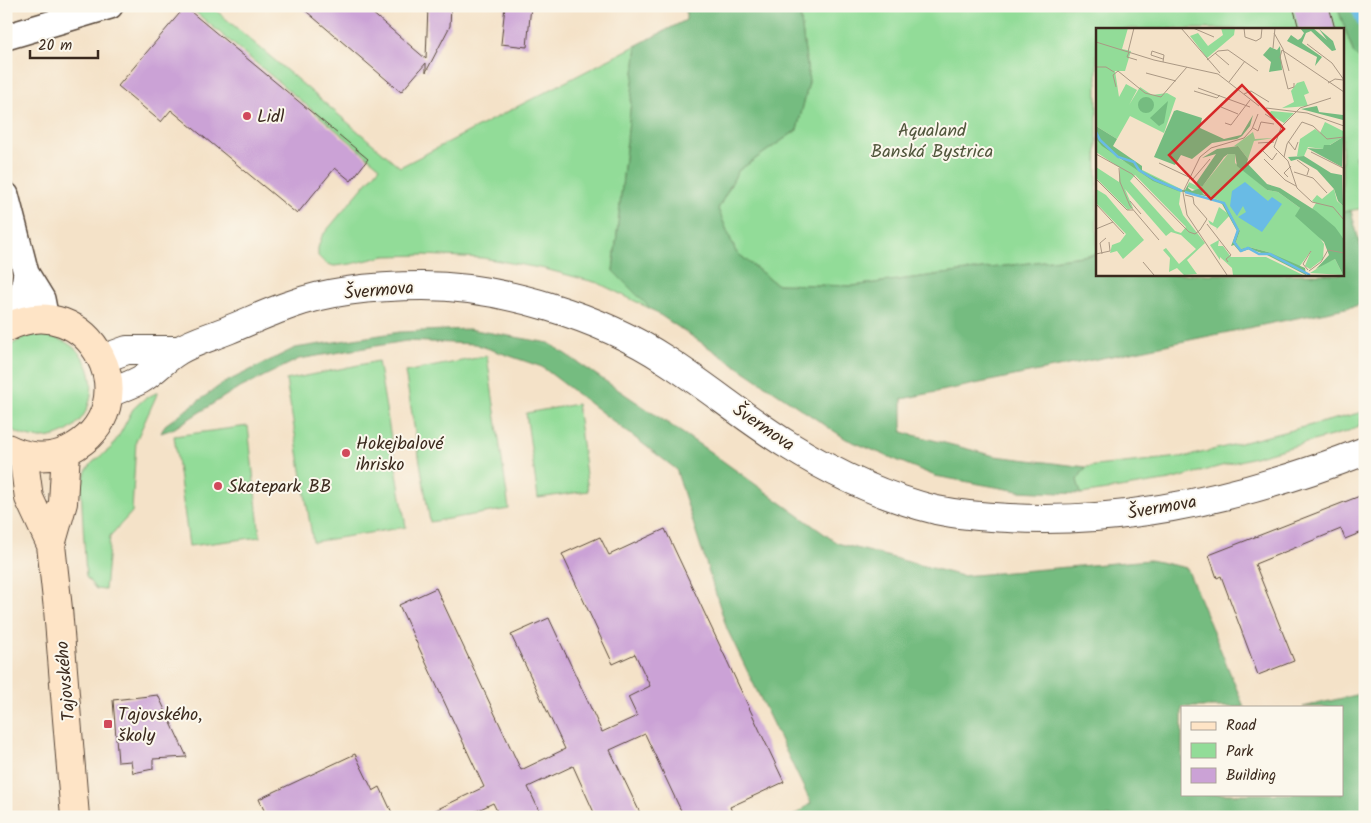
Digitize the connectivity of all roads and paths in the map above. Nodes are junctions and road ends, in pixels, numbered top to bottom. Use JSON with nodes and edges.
{"nodes":[{"id":1,"x":110,"y":6,"type":"edge"},
{"id":2,"x":6,"y":37,"type":"edge"},
{"id":3,"x":6,"y":195,"type":"edge"},
{"id":4,"x":25,"y":322,"type":"edge"},
{"id":5,"x":179,"y":350,"type":"junction"},
{"id":6,"x":102,"y":359,"type":"junction"},
{"id":7,"x":109,"y":393,"type":"junction"},
{"id":8,"x":14,"y":451,"type":"edge"},
{"id":9,"x":66,"y":451,"type":"junction"},
{"id":10,"x":1365,"y":451,"type":"edge"},
{"id":11,"x":51,"y":546,"type":"junction"},
{"id":12,"x":75,"y":817,"type":"edge"}],
"edges":[{"from":1,"to":2,"type":"street"},
{"from":3,"to":4,"type":"street"},
{"from":4,"to":6,"type":"main road"},
{"from":5,"to":6,"type":"street","name":"Švermova"},
{"from":5,"to":7,"type":"street","name":"Švermova"},
{"from":5,"to":10,"type":"street","name":"Švermova"},
{"from":6,"to":7,"type":"main road"},
{"from":7,"to":9,"type":"main road"},
{"from":8,"to":9,"type":"main road"},
{"from":8,"to":11,"type":"main road","name":"Tajovského"},
{"from":9,"to":11,"type":"main road","name":"Tajovského"},
{"from":11,"to":12,"type":"main road","name":"Tajovského"}]}
